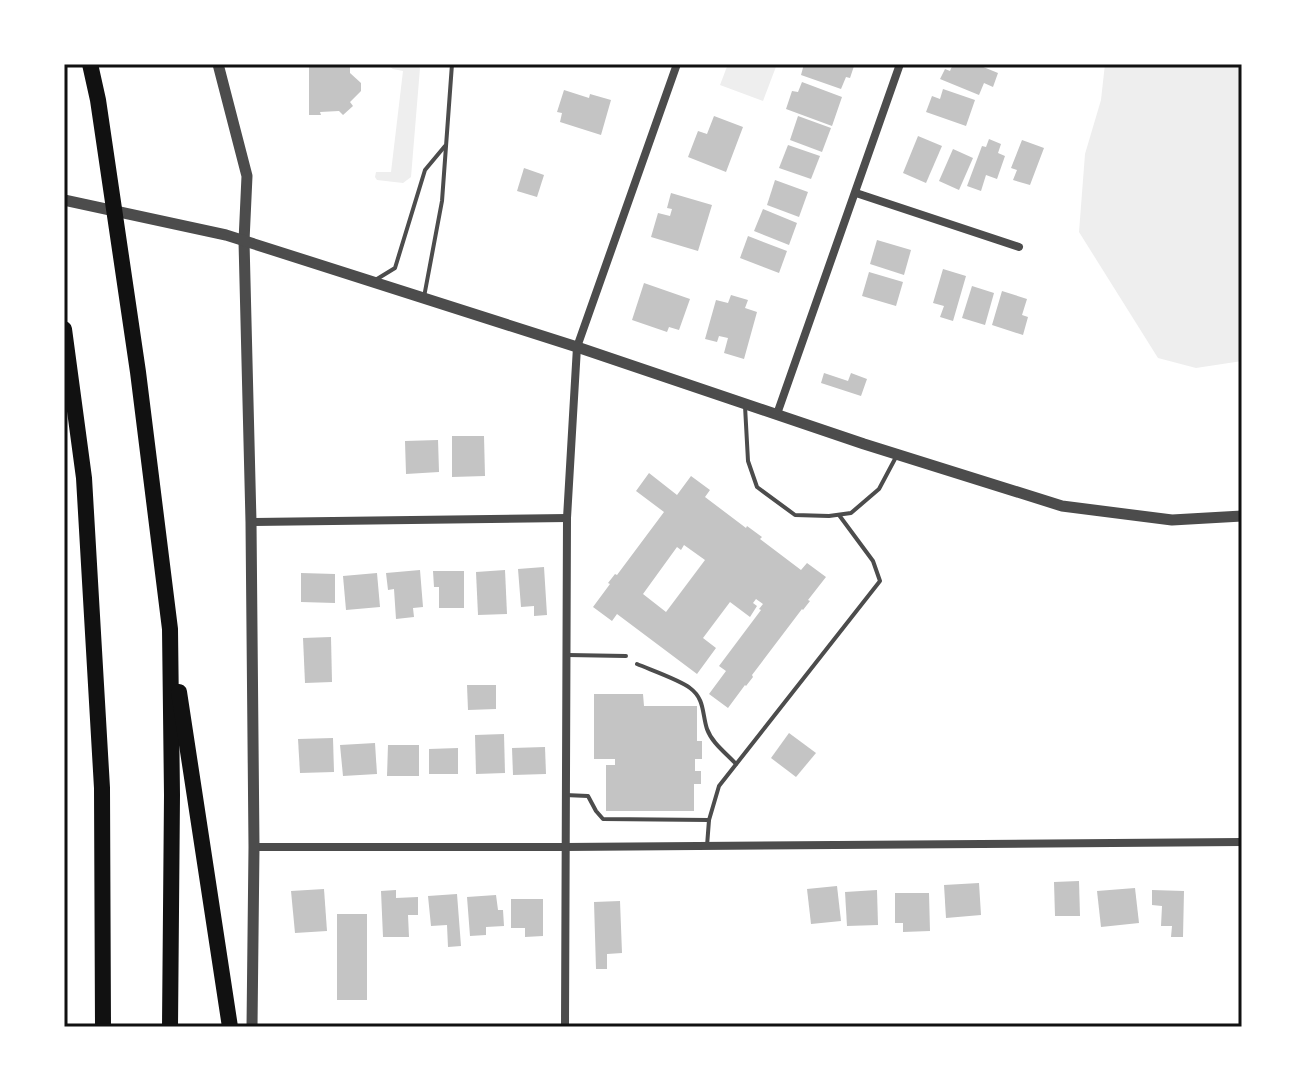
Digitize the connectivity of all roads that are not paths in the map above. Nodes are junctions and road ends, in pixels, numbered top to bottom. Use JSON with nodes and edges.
{"nodes":[{"id":1,"x":90,"y":64,"type":"edge"},
{"id":2,"x":218,"y":64,"type":"edge"},
{"id":3,"x":452,"y":64,"type":"edge"},
{"id":4,"x":677,"y":64,"type":"edge"},
{"id":5,"x":900,"y":64,"type":"edge"},
{"id":6,"x":446,"y":145,"type":"junction"},
{"id":7,"x":856,"y":193,"type":"junction"},
{"id":8,"x":64,"y":200,"type":"edge"},
{"id":9,"x":244,"y":241,"type":"junction"},
{"id":10,"x":1019,"y":247,"type":"dead end"},
{"id":11,"x":371,"y":282,"type":"junction"},
{"id":12,"x":424,"y":299,"type":"junction"},
{"id":13,"x":64,"y":329,"type":"edge"},
{"id":14,"x":577,"y":347,"type":"junction"},
{"id":15,"x":744,"y":403,"type":"junction"},
{"id":16,"x":777,"y":414,"type":"junction"},
{"id":17,"x":897,"y":454,"type":"junction"},
{"id":18,"x":839,"y":515,"type":"junction"},
{"id":19,"x":1242,"y":516,"type":"edge"},
{"id":20,"x":567,"y":518,"type":"junction"},
{"id":21,"x":251,"y":522,"type":"junction"},
{"id":22,"x":170,"y":629,"type":"junction"},
{"id":23,"x":566,"y":655,"type":"junction"},
{"id":24,"x":626,"y":656,"type":"dead end"},
{"id":25,"x":637,"y":664,"type":"dead end"},
{"id":26,"x":736,"y":764,"type":"junction"},
{"id":27,"x":565,"y":795,"type":"junction"},
{"id":28,"x":709,"y":820,"type":"junction"},
{"id":29,"x":1242,"y":842,"type":"edge"},
{"id":30,"x":707,"y":846,"type":"junction"},
{"id":31,"x":254,"y":847,"type":"junction"},
{"id":32,"x":564,"y":847,"type":"junction"},
{"id":33,"x":103,"y":1027,"type":"edge"},
{"id":34,"x":170,"y":1027,"type":"edge"},
{"id":35,"x":230,"y":1027,"type":"edge"},
{"id":36,"x":252,"y":1027,"type":"edge"},
{"id":37,"x":565,"y":1027,"type":"edge"}],
"edges":[{"from":1,"to":22,"type":"highway"},
{"from":2,"to":9,"type":"street"},
{"from":3,"to":6,"type":"lane"},
{"from":4,"to":14,"type":"street"},
{"from":5,"to":7,"type":"street"},
{"from":6,"to":11,"type":"lane"},
{"from":6,"to":12,"type":"lane"},
{"from":7,"to":10,"type":"street"},
{"from":7,"to":16,"type":"street"},
{"from":8,"to":9,"type":"street"},
{"from":9,"to":11,"type":"street"},
{"from":9,"to":21,"type":"street"},
{"from":11,"to":12,"type":"street"},
{"from":12,"to":14,"type":"street"},
{"from":13,"to":33,"type":"highway"},
{"from":14,"to":15,"type":"street"},
{"from":14,"to":20,"type":"street"},
{"from":15,"to":16,"type":"street"},
{"from":15,"to":18,"type":"lane"},
{"from":16,"to":17,"type":"street"},
{"from":17,"to":18,"type":"lane"},
{"from":17,"to":19,"type":"street"},
{"from":18,"to":26,"type":"lane"},
{"from":20,"to":21,"type":"street"},
{"from":20,"to":23,"type":"street"},
{"from":21,"to":31,"type":"street"},
{"from":22,"to":34,"type":"highway"},
{"from":22,"to":35,"type":"highway"},
{"from":23,"to":24,"type":"lane"},
{"from":23,"to":27,"type":"street"},
{"from":25,"to":26,"type":"lane"},
{"from":26,"to":28,"type":"lane"},
{"from":27,"to":28,"type":"lane"},
{"from":27,"to":32,"type":"street"},
{"from":28,"to":30,"type":"lane"},
{"from":29,"to":30,"type":"street"},
{"from":30,"to":32,"type":"street"},
{"from":31,"to":32,"type":"street"},
{"from":31,"to":36,"type":"street"},
{"from":32,"to":37,"type":"street"}]}
